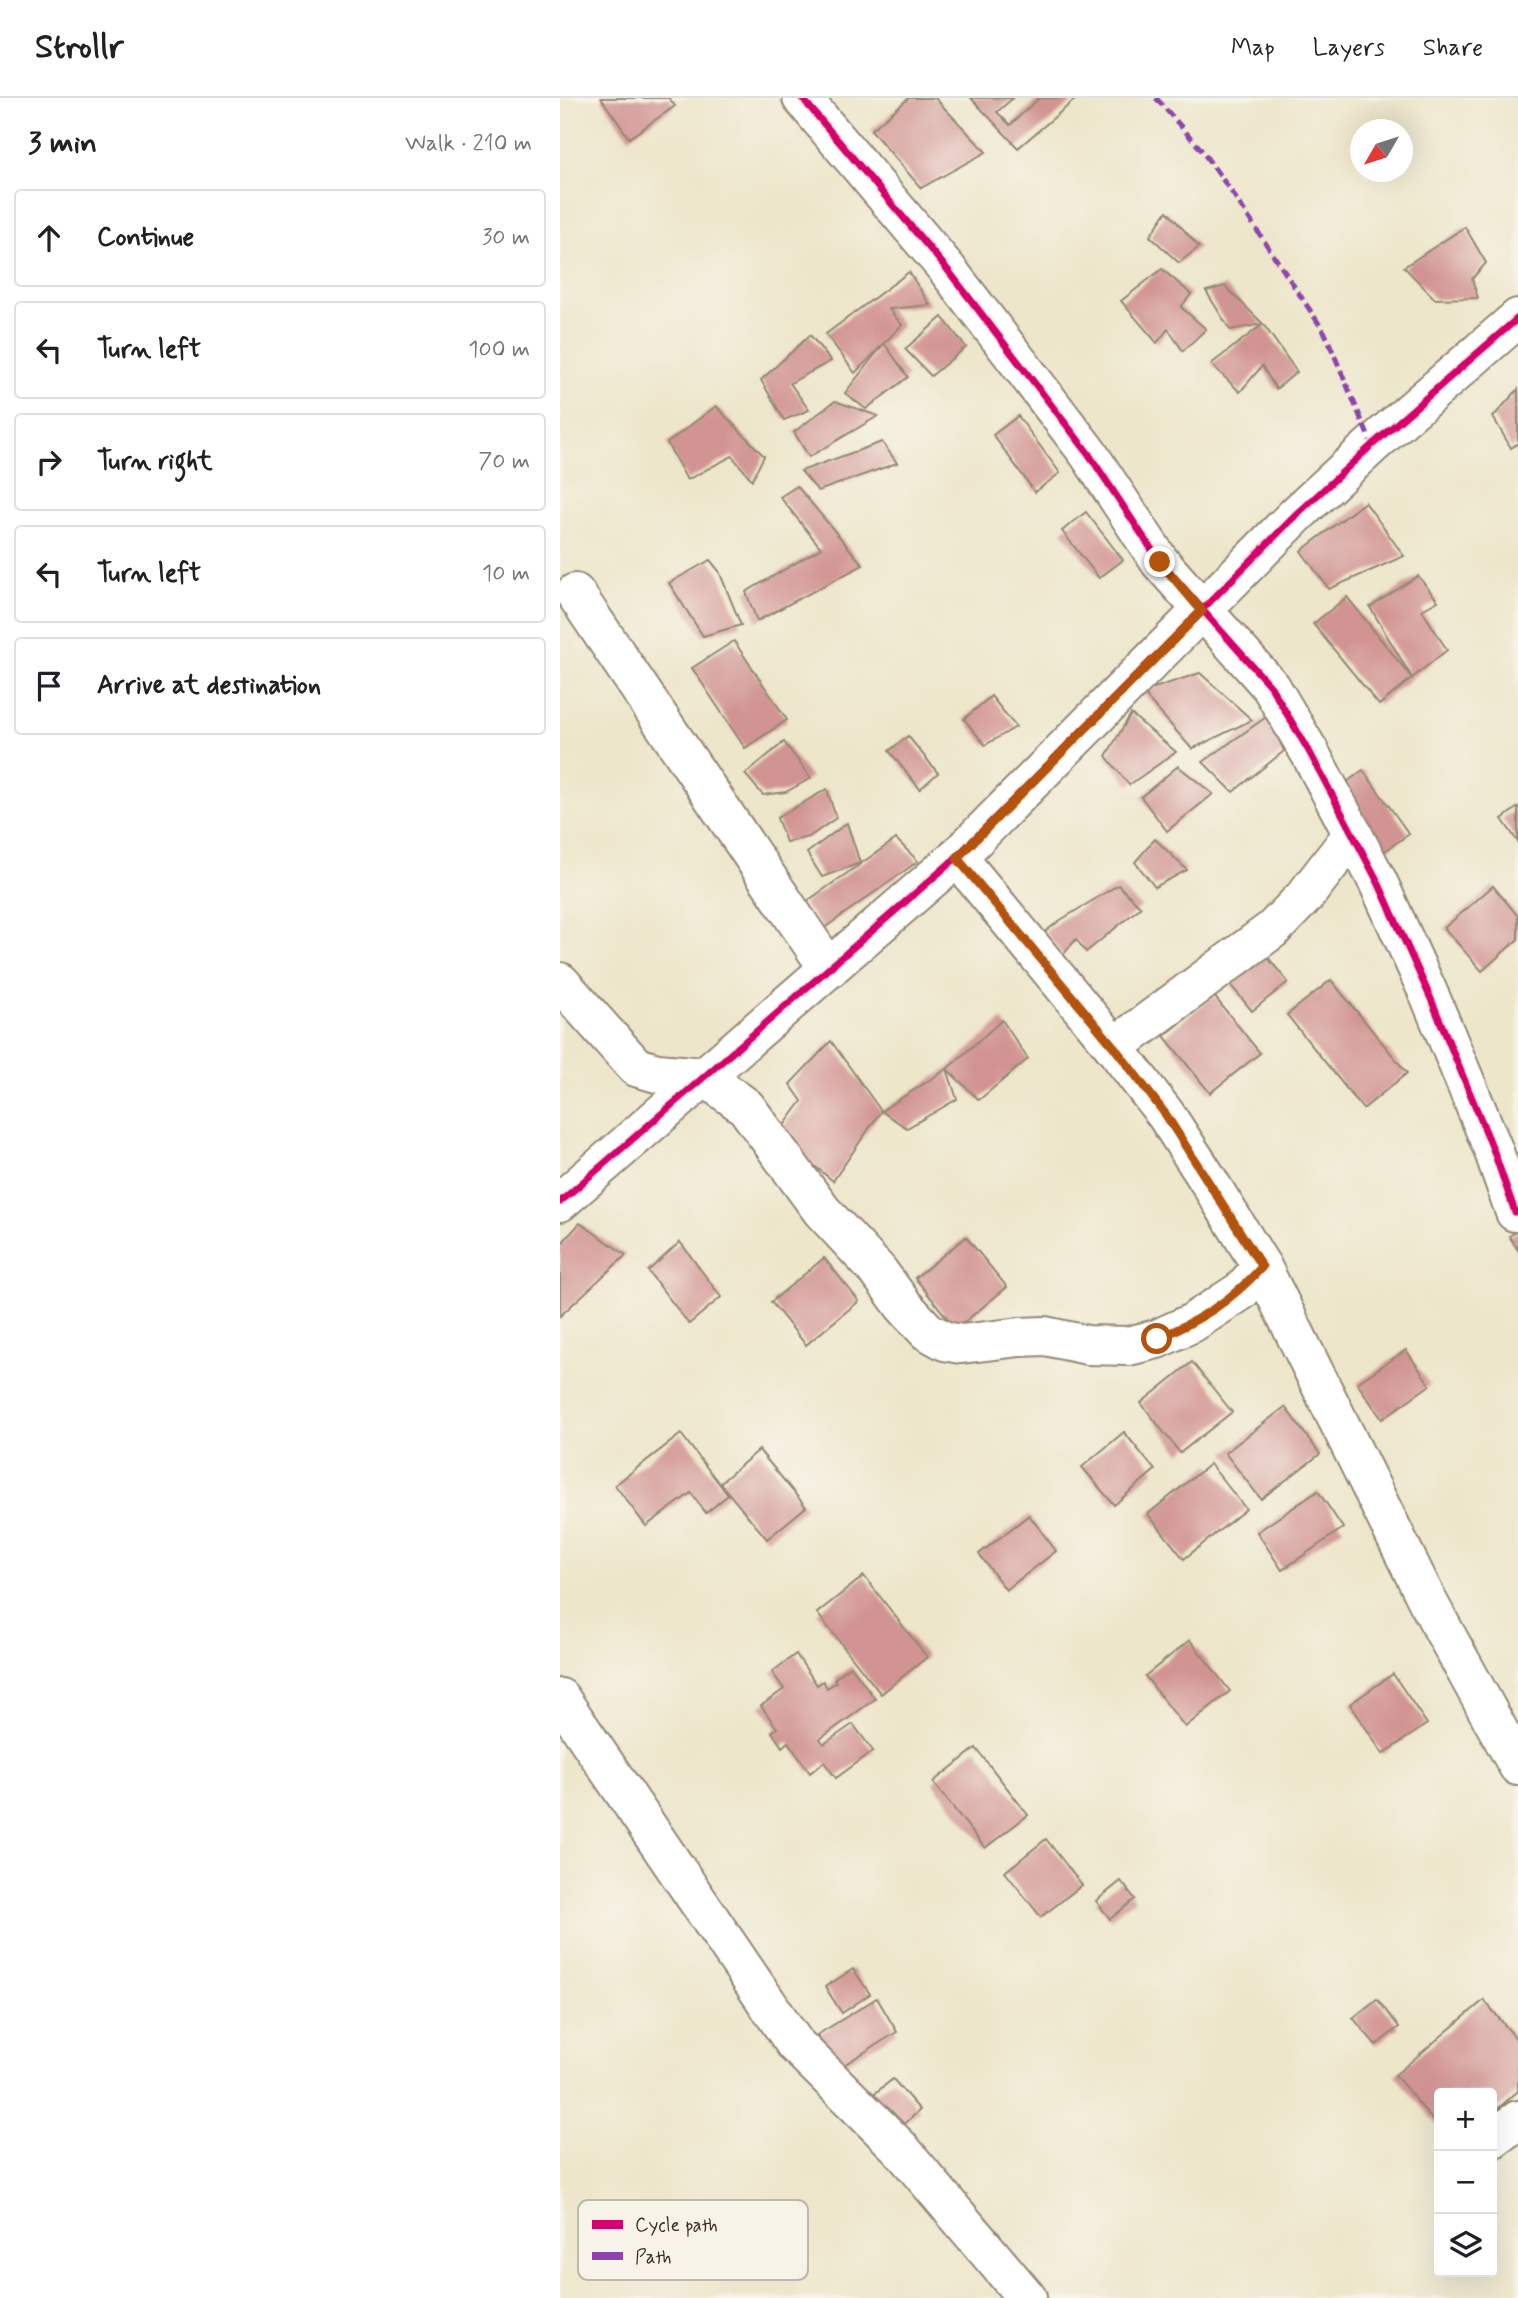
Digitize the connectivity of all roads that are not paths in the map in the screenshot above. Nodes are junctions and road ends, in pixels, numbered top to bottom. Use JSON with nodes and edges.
{"nodes":[{"id":1,"x":802,"y":98,"type":"edge"},
{"id":2,"x":1518,"y":318,"type":"edge"},
{"id":3,"x":575,"y":593,"type":"dead end"},
{"id":4,"x":1202,"y":611,"type":"junction"},
{"id":5,"x":1353,"y":834,"type":"junction"},
{"id":6,"x":957,"y":858,"type":"junction"},
{"id":7,"x":829,"y":969,"type":"junction"},
{"id":8,"x":560,"y":982,"type":"edge"},
{"id":9,"x":1114,"y":1047,"type":"junction"},
{"id":10,"x":705,"y":1077,"type":"junction"},
{"id":11,"x":560,"y":1202,"type":"edge"},
{"id":12,"x":1516,"y":1212,"type":"dead end"},
{"id":13,"x":1262,"y":1267,"type":"junction"},
{"id":14,"x":560,"y":1699,"type":"edge"},
{"id":15,"x":1518,"y":1766,"type":"edge"},
{"id":16,"x":1518,"y":2120,"type":"edge"},
{"id":17,"x":1497,"y":2135,"type":"edge"},
{"id":18,"x":1027,"y":2298,"type":"edge"}],
"edges":[{"from":1,"to":4,"type":"street"},
{"from":2,"to":4,"type":"street"},
{"from":3,"to":7,"type":"street"},
{"from":4,"to":5,"type":"street"},
{"from":4,"to":6,"type":"street"},
{"from":5,"to":9,"type":"street"},
{"from":5,"to":12,"type":"street"},
{"from":6,"to":7,"type":"street"},
{"from":6,"to":9,"type":"street"},
{"from":7,"to":10,"type":"street"},
{"from":8,"to":10,"type":"street"},
{"from":9,"to":13,"type":"street"},
{"from":10,"to":11,"type":"street"},
{"from":10,"to":13,"type":"street"},
{"from":13,"to":15,"type":"street"},
{"from":14,"to":18,"type":"street"},
{"from":16,"to":17,"type":"street"}]}
